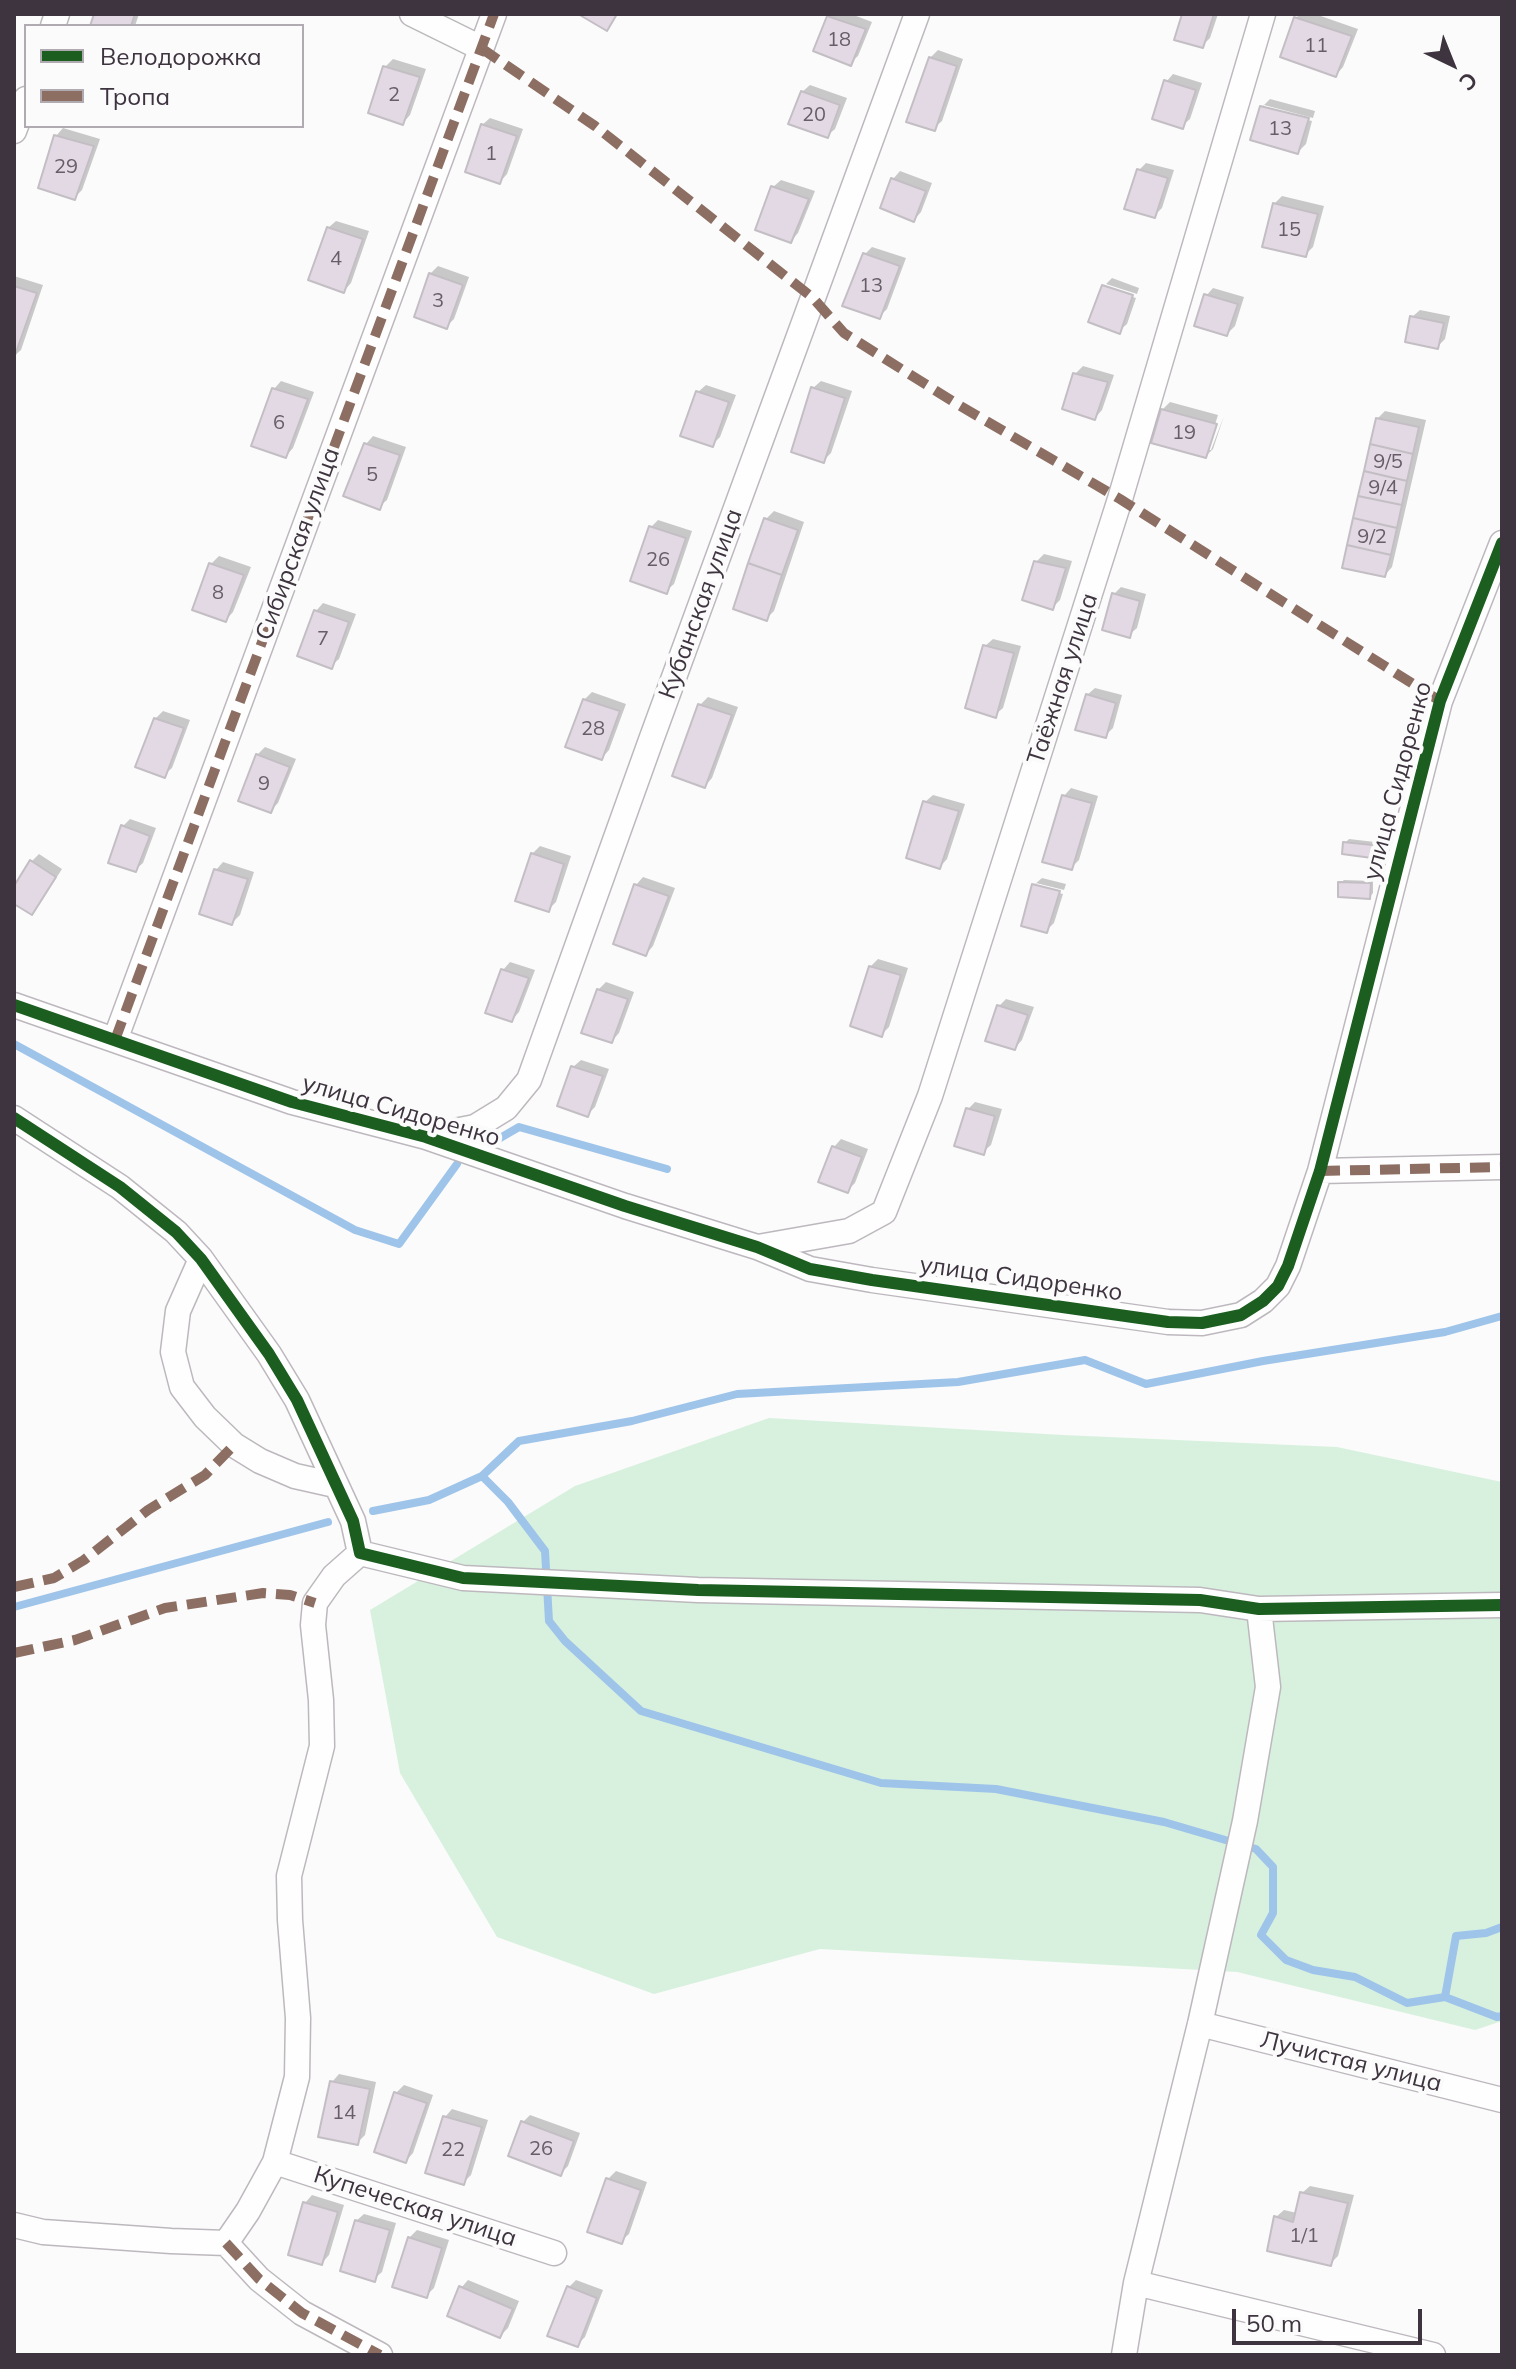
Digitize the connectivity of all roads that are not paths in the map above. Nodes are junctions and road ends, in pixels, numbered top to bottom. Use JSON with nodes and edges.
{"nodes":[{"id":1,"x":412,"y":14,"type":"edge"},
{"id":2,"x":494,"y":14,"type":"edge"},
{"id":3,"x":917,"y":14,"type":"edge"},
{"id":4,"x":1263,"y":14,"type":"edge"},
{"id":5,"x":481,"y":48,"type":"junction"},
{"id":6,"x":24,"y":104,"type":"edge"},
{"id":7,"x":14,"y":131,"type":"edge"},
{"id":8,"x":1502,"y":543,"type":"edge"},
{"id":9,"x":14,"y":1005,"type":"edge"},
{"id":10,"x":115,"y":1040,"type":"junction"},
{"id":11,"x":14,"y":1118,"type":"edge"},
{"id":12,"x":426,"y":1137,"type":"junction"},
{"id":13,"x":1502,"y":1167,"type":"edge"},
{"id":14,"x":1320,"y":1171,"type":"junction"},
{"id":15,"x":757,"y":1247,"type":"junction"},
{"id":16,"x":201,"y":1259,"type":"junction"},
{"id":17,"x":335,"y":1485,"type":"junction"},
{"id":18,"x":360,"y":1553,"type":"junction"},
{"id":19,"x":1502,"y":1605,"type":"edge"},
{"id":20,"x":1259,"y":1609,"type":"junction"},
{"id":21,"x":1200,"y":2024,"type":"junction"},
{"id":22,"x":1502,"y":2100,"type":"edge"},
{"id":23,"x":275,"y":2162,"type":"junction"},
{"id":24,"x":14,"y":2225,"type":"edge"},
{"id":25,"x":226,"y":2243,"type":"junction"},
{"id":26,"x":554,"y":2253,"type":"dead end"},
{"id":27,"x":1136,"y":2283,"type":"junction"},
{"id":28,"x":380,"y":2355,"type":"edge"},
{"id":29,"x":1124,"y":2355,"type":"edge"},
{"id":30,"x":1433,"y":2355,"type":"edge"}],
"edges":[{"from":1,"to":5,"type":"street"},
{"from":2,"to":5,"type":"street","name":"Сибирская улица"},
{"from":3,"to":12,"type":"street","name":"Кубанская улица"},
{"from":4,"to":15,"type":"street","name":"Таёжная улица"},
{"from":5,"to":10,"type":"street","name":"Сибирская улица"},
{"from":6,"to":7,"type":"street"},
{"from":8,"to":14,"type":"street","name":"улица Сидоренко"},
{"from":9,"to":10,"type":"street","name":"улица Сидоренко"},
{"from":10,"to":12,"type":"street","name":"улица Сидоренко"},
{"from":11,"to":16,"type":"street"},
{"from":12,"to":15,"type":"street","name":"улица Сидоренко"},
{"from":13,"to":14,"type":"street"},
{"from":14,"to":15,"type":"street","name":"улица Сидоренко"},
{"from":16,"to":17,"type":"street"},
{"from":16,"to":17,"type":"street"},
{"from":17,"to":18,"type":"street"},
{"from":18,"to":20,"type":"street"},
{"from":18,"to":23,"type":"street"},
{"from":19,"to":20,"type":"street"},
{"from":20,"to":21,"type":"street"},
{"from":21,"to":22,"type":"street","name":"Лучистая улица"},
{"from":21,"to":27,"type":"street"},
{"from":23,"to":25,"type":"street"},
{"from":23,"to":26,"type":"street","name":"Купеческая улица"},
{"from":24,"to":25,"type":"street"},
{"from":25,"to":28,"type":"street"},
{"from":27,"to":29,"type":"street"},
{"from":27,"to":30,"type":"street"}]}
